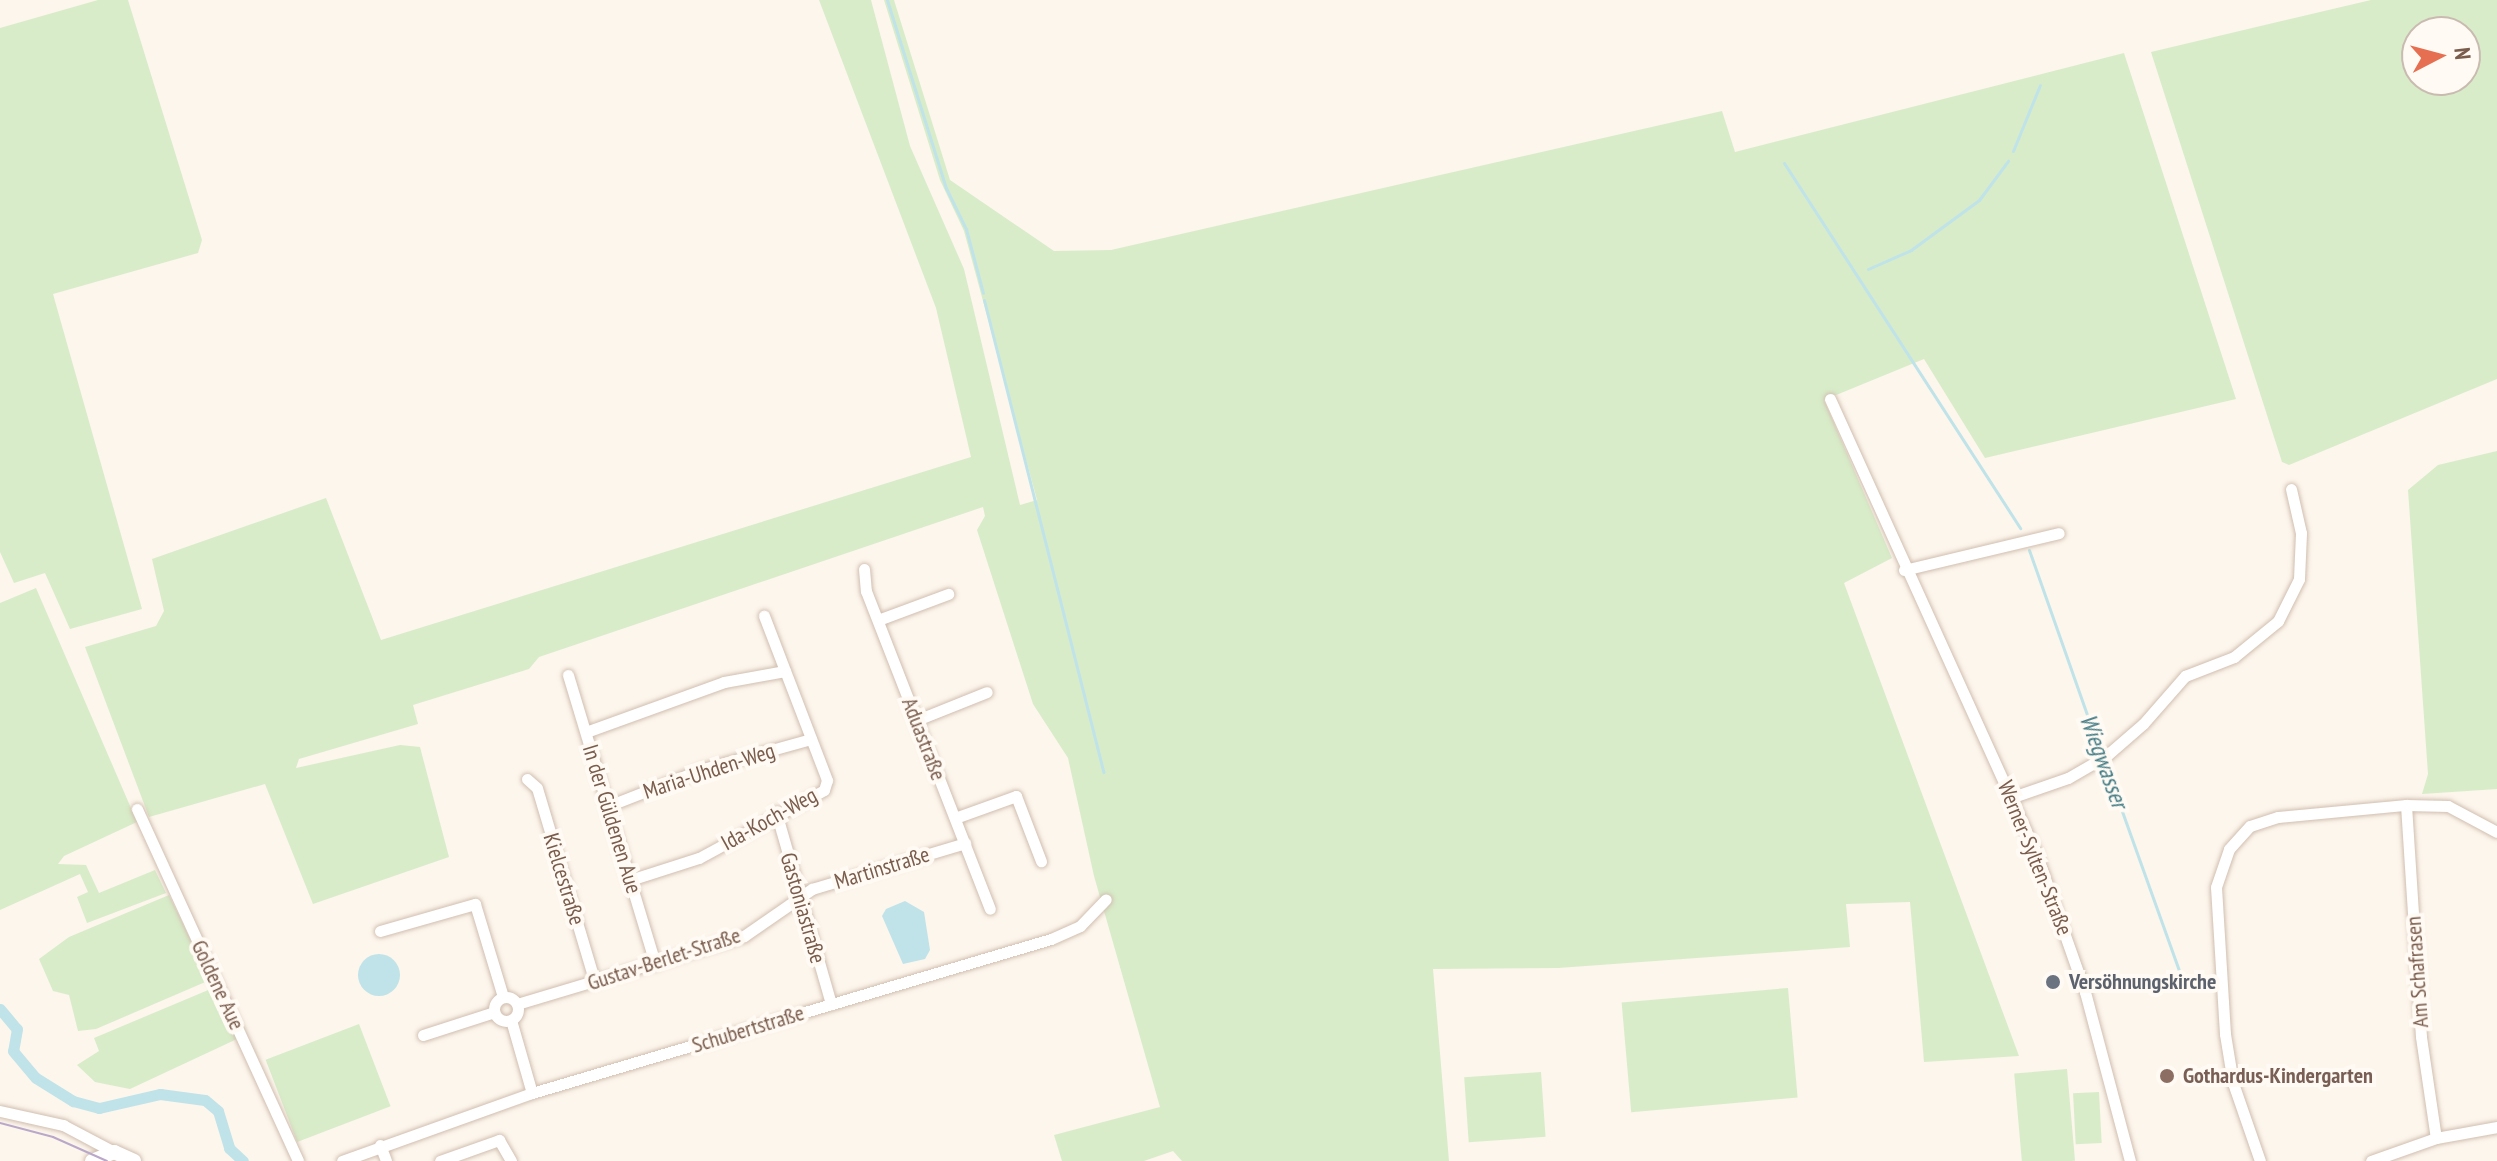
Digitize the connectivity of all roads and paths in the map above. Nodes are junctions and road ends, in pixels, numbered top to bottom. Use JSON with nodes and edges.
{"nodes":[{"id":1,"x":1830,"y":399,"type":"dead end"},
{"id":2,"x":2291,"y":489,"type":"dead end"},
{"id":3,"x":2059,"y":533,"type":"dead end"},
{"id":4,"x":864,"y":569,"type":"dead end"},
{"id":5,"x":1904,"y":570,"type":"junction"},
{"id":6,"x":948,"y":594,"type":"dead end"},
{"id":7,"x":764,"y":616,"type":"dead end"},
{"id":8,"x":878,"y":620,"type":"junction"},
{"id":9,"x":785,"y":671,"type":"junction"},
{"id":10,"x":568,"y":675,"type":"dead end"},
{"id":11,"x":987,"y":692,"type":"dead end"},
{"id":12,"x":917,"y":720,"type":"junction"},
{"id":13,"x":586,"y":732,"type":"junction"},
{"id":14,"x":811,"y":739,"type":"junction"},
{"id":15,"x":527,"y":779,"type":"dead end"},
{"id":16,"x":2013,"y":797,"type":"junction"},
{"id":17,"x":2406,"y":805,"type":"junction"},
{"id":18,"x":608,"y":806,"type":"junction"},
{"id":19,"x":137,"y":809,"type":"dead end"},
{"id":20,"x":776,"y":812,"type":"junction"},
{"id":21,"x":955,"y":818,"type":"junction"},
{"id":22,"x":2497,"y":832,"type":"edge"},
{"id":23,"x":965,"y":843,"type":"junction"},
{"id":24,"x":1041,"y":861,"type":"dead end"},
{"id":25,"x":630,"y":880,"type":"junction"},
{"id":26,"x":800,"y":895,"type":"junction"},
{"id":27,"x":1106,"y":899,"type":"dead end"},
{"id":28,"x":990,"y":909,"type":"dead end"},
{"id":29,"x":380,"y":931,"type":"dead end"},
{"id":30,"x":655,"y":964,"type":"junction"},
{"id":31,"x":595,"y":982,"type":"junction"},
{"id":32,"x":503,"y":997,"type":"junction"},
{"id":33,"x":517,"y":1004,"type":"junction"},
{"id":34,"x":831,"y":1004,"type":"junction"},
{"id":35,"x":494,"y":1012,"type":"junction"},
{"id":36,"x":511,"y":1020,"type":"junction"},
{"id":37,"x":423,"y":1035,"type":"dead end"},
{"id":38,"x":532,"y":1093,"type":"junction"},
{"id":39,"x":0,"y":1111,"type":"edge"},
{"id":40,"x":2497,"y":1127,"type":"edge"},
{"id":41,"x":2436,"y":1138,"type":"junction"},
{"id":42,"x":380,"y":1145,"type":"junction"},
{"id":43,"x":114,"y":1152,"type":"junction"},
{"id":44,"x":133,"y":1160,"type":"edge"},
{"id":45,"x":92,"y":1161,"type":"edge"},
{"id":46,"x":298,"y":1161,"type":"edge"},
{"id":47,"x":342,"y":1161,"type":"edge"},
{"id":48,"x":386,"y":1161,"type":"edge"},
{"id":49,"x":440,"y":1161,"type":"edge"},
{"id":50,"x":511,"y":1161,"type":"edge"},
{"id":51,"x":2130,"y":1161,"type":"edge"},
{"id":52,"x":2260,"y":1161,"type":"edge"},
{"id":53,"x":2371,"y":1161,"type":"edge"}],
"edges":[{"from":1,"to":5,"type":"street","name":"Werner-Sylten-Straße"},
{"from":2,"to":16,"type":"street"},
{"from":3,"to":5,"type":"street"},
{"from":4,"to":8,"type":"street","name":"Aduastraße"},
{"from":5,"to":16,"type":"street","name":"Werner-Sylten-Straße"},
{"from":6,"to":8,"type":"street"},
{"from":7,"to":9,"type":"street","name":"Ida-Koch-Weg"},
{"from":8,"to":12,"type":"street","name":"Aduastraße"},
{"from":9,"to":13,"type":"street"},
{"from":9,"to":14,"type":"street","name":"Ida-Koch-Weg"},
{"from":10,"to":13,"type":"street","name":"In der Güldenen Aue"},
{"from":11,"to":12,"type":"street"},
{"from":12,"to":21,"type":"street","name":"Aduastraße"},
{"from":13,"to":18,"type":"street","name":"In der Güldenen Aue"},
{"from":14,"to":18,"type":"street","name":"Maria-Uhden-Weg"},
{"from":14,"to":20,"type":"street","name":"Ida-Koch-Weg"},
{"from":15,"to":31,"type":"street","name":"Kielcestraße"},
{"from":16,"to":51,"type":"street","name":"Werner-Sylten-Straße"},
{"from":17,"to":22,"type":"street"},
{"from":17,"to":41,"type":"street","name":"Am Schafrasen"},
{"from":17,"to":52,"type":"street"},
{"from":18,"to":25,"type":"street","name":"In der Güldenen Aue"},
{"from":19,"to":46,"type":"street","name":"Goldene Aue"},
{"from":20,"to":25,"type":"street","name":"Ida-Koch-Weg"},
{"from":20,"to":26,"type":"street","name":"Gastoniastraße"},
{"from":21,"to":23,"type":"street","name":"Aduastraße"},
{"from":21,"to":24,"type":"street"},
{"from":23,"to":26,"type":"street","name":"Martinstraße"},
{"from":23,"to":28,"type":"street","name":"Aduastraße"},
{"from":25,"to":30,"type":"street","name":"In der Güldenen Aue"},
{"from":26,"to":30,"type":"street","name":"Gustav-Berlet-Straße"},
{"from":26,"to":34,"type":"street","name":"Gastoniastraße"},
{"from":27,"to":34,"type":"street","name":"Schubertstraße"},
{"from":29,"to":32,"type":"street"},
{"from":30,"to":31,"type":"street","name":"Gustav-Berlet-Straße"},
{"from":31,"to":33,"type":"street","name":"Gustav-Berlet-Straße"},
{"from":32,"to":33,"type":"street"},
{"from":32,"to":35,"type":"street"},
{"from":33,"to":36,"type":"street"},
{"from":34,"to":38,"type":"street","name":"Schubertstraße"},
{"from":35,"to":36,"type":"street"},
{"from":35,"to":37,"type":"street"},
{"from":36,"to":38,"type":"street"},
{"from":38,"to":42,"type":"street","name":"Schubertstraße"},
{"from":39,"to":43,"type":"street"},
{"from":40,"to":41,"type":"street"},
{"from":41,"to":53,"type":"street"},
{"from":42,"to":47,"type":"street","name":"Schubertstraße"},
{"from":42,"to":48,"type":"street"},
{"from":43,"to":44,"type":"main road"},
{"from":43,"to":45,"type":"main road"},
{"from":49,"to":50,"type":"street"}]}
